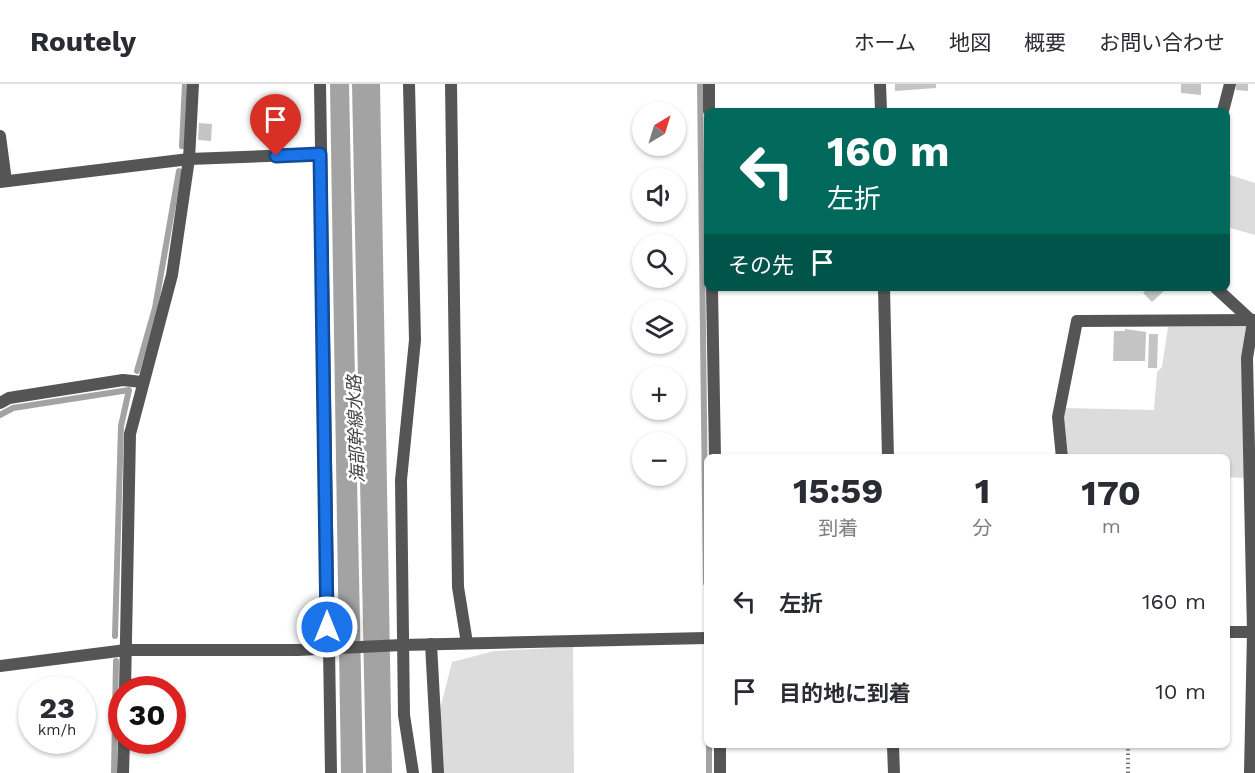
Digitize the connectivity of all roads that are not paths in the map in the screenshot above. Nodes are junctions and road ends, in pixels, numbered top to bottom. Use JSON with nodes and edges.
{"nodes":[{"id":1,"x":194,"y":84,"type":"edge"},
{"id":2,"x":320,"y":84,"type":"edge"},
{"id":3,"x":409,"y":84,"type":"edge"},
{"id":4,"x":451,"y":84,"type":"edge"},
{"id":5,"x":709,"y":84,"type":"edge"},
{"id":6,"x":880,"y":84,"type":"edge"},
{"id":7,"x":1230,"y":84,"type":"edge"},
{"id":8,"x":709,"y":108,"type":"edge"},
{"id":9,"x":881,"y":108,"type":"edge"},
{"id":10,"x":1224,"y":108,"type":"edge"},
{"id":11,"x":0,"y":136,"type":"edge"},
{"id":12,"x":320,"y":154,"type":"junction"},
{"id":13,"x":189,"y":159,"type":"junction"},
{"id":14,"x":3,"y":181,"type":"edge"},
{"id":15,"x":712,"y":291,"type":"edge"},
{"id":16,"x":884,"y":291,"type":"edge"},
{"id":17,"x":1219,"y":291,"type":"edge"},
{"id":18,"x":1254,"y":321,"type":"edge"},
{"id":19,"x":142,"y":382,"type":"junction"},
{"id":20,"x":0,"y":403,"type":"edge"},
{"id":21,"x":715,"y":454,"type":"edge"},
{"id":22,"x":888,"y":454,"type":"edge"},
{"id":23,"x":1062,"y":454,"type":"edge"},
{"id":24,"x":1230,"y":632,"type":"edge"},
{"id":25,"x":1254,"y":632,"type":"edge"},
{"id":26,"x":704,"y":638,"type":"edge"},
{"id":27,"x":467,"y":643,"type":"junction"},
{"id":28,"x":431,"y":644,"type":"junction"},
{"id":29,"x":396,"y":645,"type":"junction"},
{"id":30,"x":332,"y":648,"type":"junction"},
{"id":31,"x":126,"y":650,"type":"junction"},
{"id":32,"x":0,"y":666,"type":"edge"},
{"id":33,"x":125,"y":676,"type":"edge"},
{"id":34,"x":720,"y":748,"type":"edge"},
{"id":35,"x":893,"y":748,"type":"edge"},
{"id":36,"x":124,"y":754,"type":"edge"},
{"id":37,"x":123,"y":773,"type":"edge"},
{"id":38,"x":331,"y":773,"type":"edge"},
{"id":39,"x":413,"y":773,"type":"edge"},
{"id":40,"x":438,"y":773,"type":"edge"},
{"id":41,"x":720,"y":773,"type":"edge"},
{"id":42,"x":894,"y":773,"type":"edge"},
{"id":43,"x":1250,"y":773,"type":"edge"}],
"edges":[{"from":1,"to":13,"type":"street"},
{"from":2,"to":12,"type":"street"},
{"from":3,"to":29,"type":"street"},
{"from":4,"to":27,"type":"street"},
{"from":5,"to":8,"type":"street"},
{"from":6,"to":9,"type":"street"},
{"from":7,"to":10,"type":"street"},
{"from":11,"to":14,"type":"street"},
{"from":12,"to":13,"type":"street"},
{"from":12,"to":30,"type":"street"},
{"from":13,"to":14,"type":"street"},
{"from":13,"to":19,"type":"street"},
{"from":15,"to":21,"type":"street"},
{"from":16,"to":22,"type":"street"},
{"from":17,"to":18,"type":"street"},
{"from":18,"to":23,"type":"street"},
{"from":18,"to":25,"type":"street"},
{"from":19,"to":20,"type":"street"},
{"from":19,"to":31,"type":"street"},
{"from":24,"to":25,"type":"street"},
{"from":25,"to":43,"type":"street"},
{"from":26,"to":27,"type":"street"},
{"from":27,"to":28,"type":"street"},
{"from":28,"to":29,"type":"street"},
{"from":28,"to":40,"type":"street"},
{"from":29,"to":30,"type":"street"},
{"from":29,"to":39,"type":"street"},
{"from":30,"to":31,"type":"street"},
{"from":30,"to":38,"type":"street"},
{"from":31,"to":32,"type":"street"},
{"from":31,"to":33,"type":"street"},
{"from":34,"to":41,"type":"street"},
{"from":35,"to":42,"type":"street"},
{"from":36,"to":37,"type":"street"}]}
